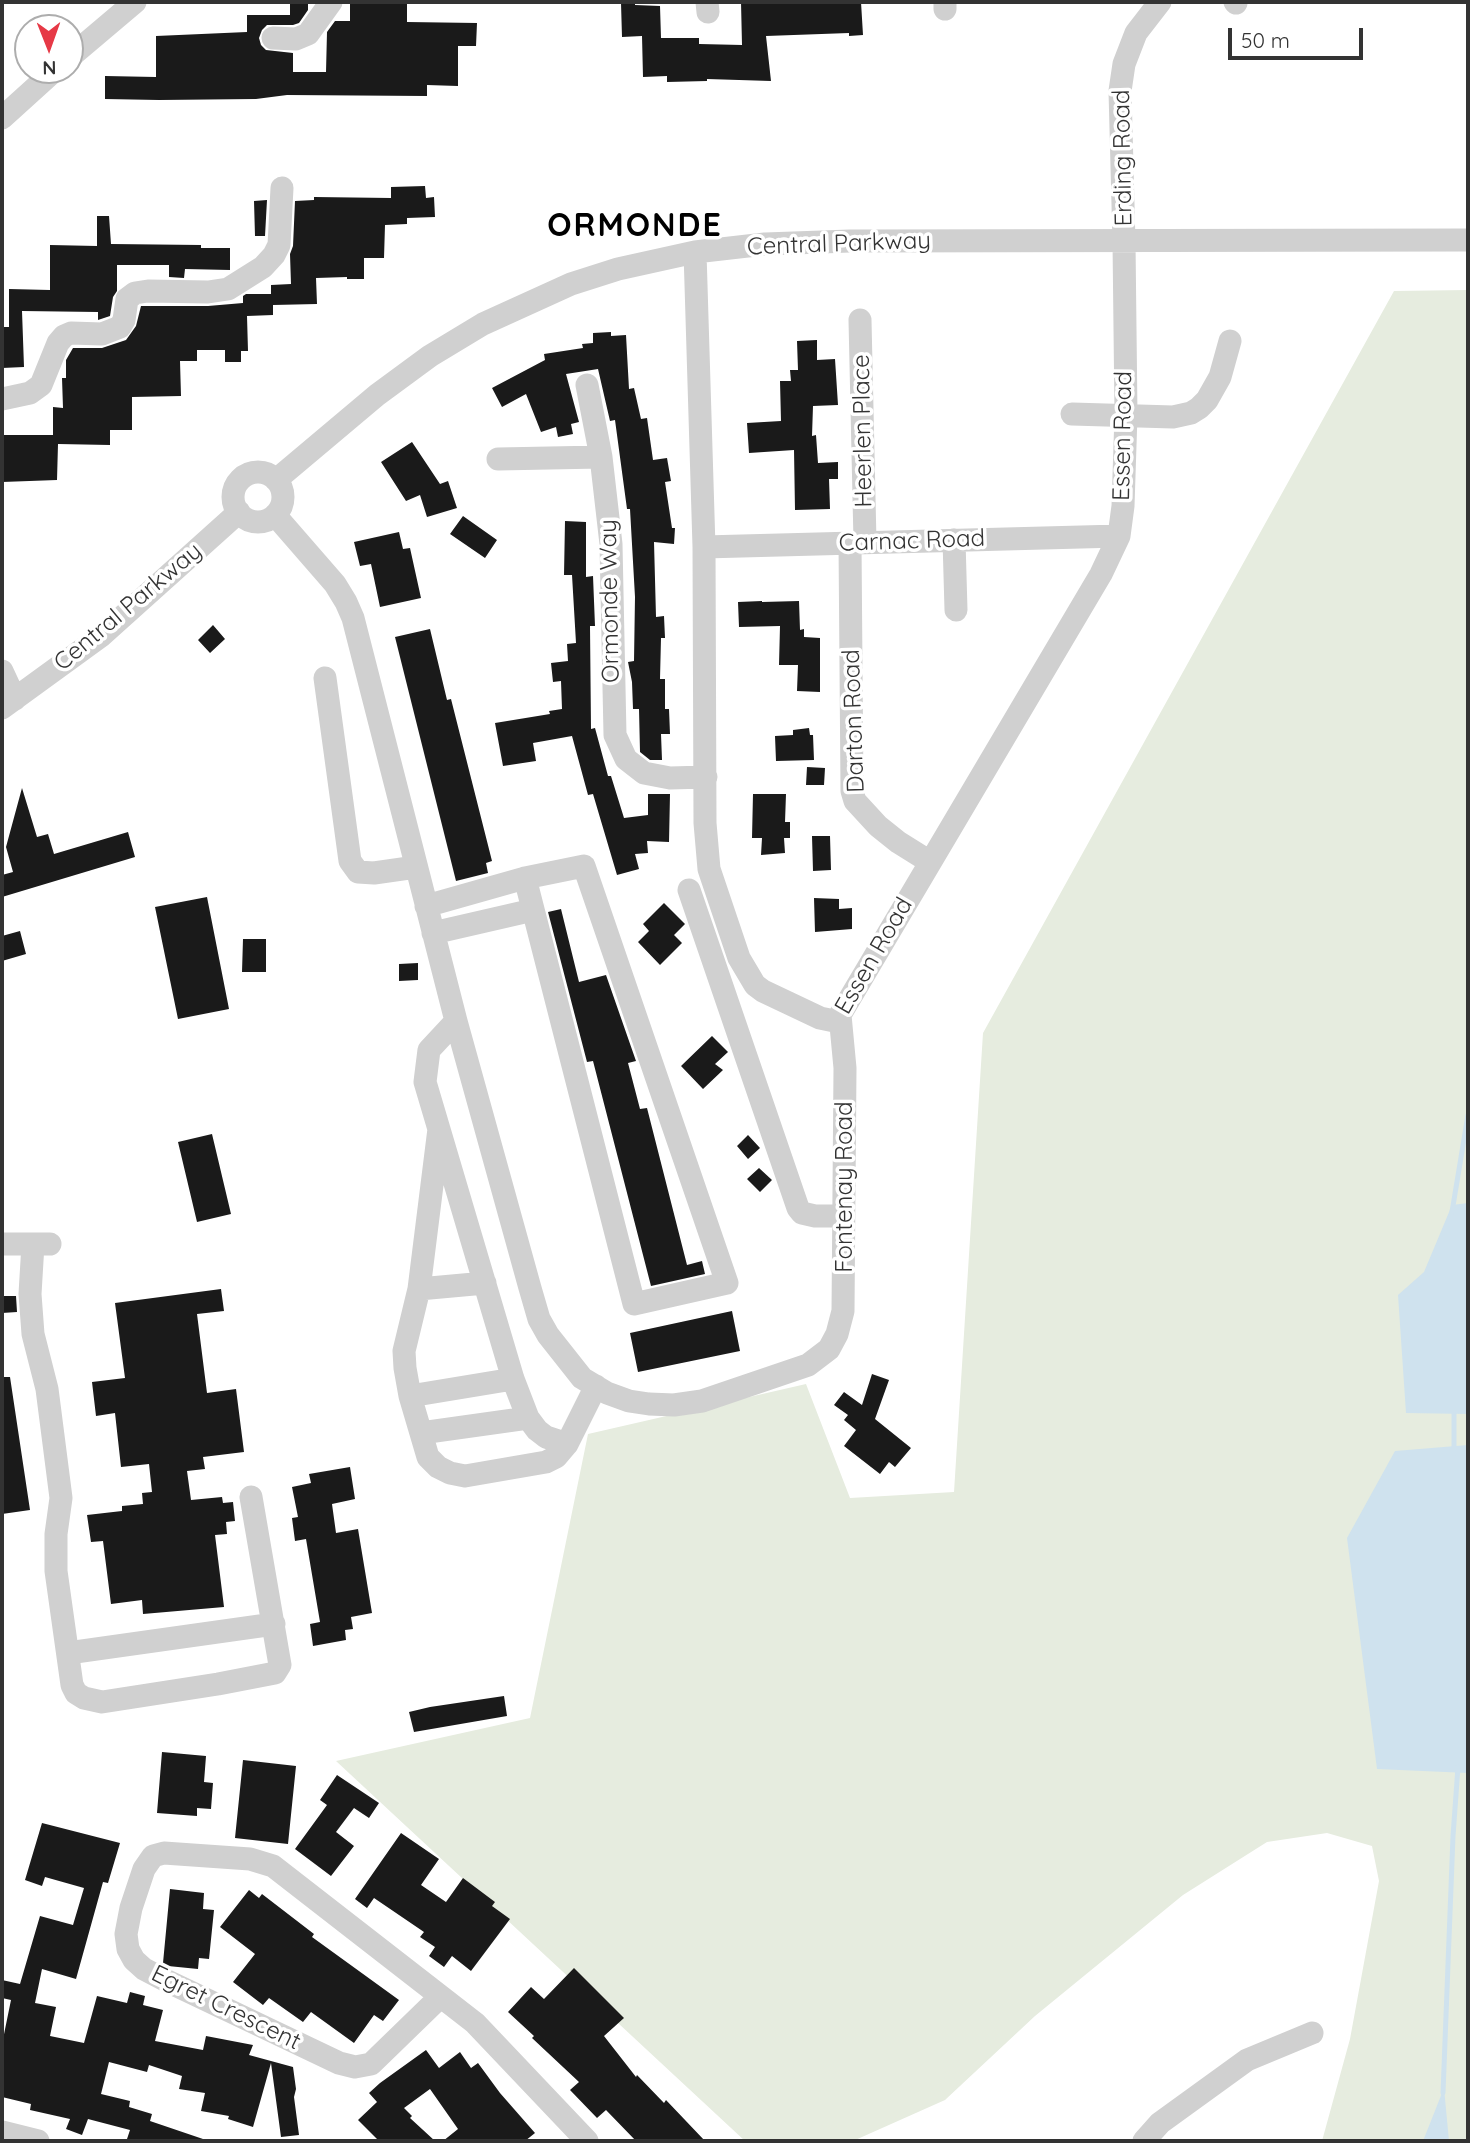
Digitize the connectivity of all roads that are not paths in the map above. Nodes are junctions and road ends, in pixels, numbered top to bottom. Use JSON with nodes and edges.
{"nodes":[{"id":1,"x":135,"y":2,"type":"edge"},
{"id":2,"x":331,"y":2,"type":"edge"},
{"id":3,"x":1160,"y":2,"type":"edge"},
{"id":4,"x":273,"y":38,"type":"dead end"},
{"id":5,"x":84,"y":45,"type":"edge"},
{"id":6,"x":40,"y":84,"type":"edge"},
{"id":7,"x":2,"y":118,"type":"edge"},
{"id":8,"x":282,"y":188,"type":"dead end"},
{"id":9,"x":1468,"y":240,"type":"edge"},
{"id":10,"x":1124,"y":242,"type":"junction"},
{"id":11,"x":695,"y":252,"type":"junction"},
{"id":12,"x":860,"y":320,"type":"dead end"},
{"id":13,"x":1230,"y":341,"type":"dead end"},
{"id":14,"x":587,"y":385,"type":"dead end"},
{"id":15,"x":2,"y":399,"type":"edge"},
{"id":16,"x":1072,"y":414,"type":"dead end"},
{"id":17,"x":1126,"y":415,"type":"junction"},
{"id":18,"x":601,"y":457,"type":"junction"},
{"id":19,"x":499,"y":459,"type":"dead end"},
{"id":20,"x":276,"y":480,"type":"junction"},
{"id":21,"x":239,"y":512,"type":"junction"},
{"id":22,"x":275,"y":515,"type":"junction"},
{"id":23,"x":1119,"y":536,"type":"junction"},
{"id":24,"x":954,"y":540,"type":"junction"},
{"id":25,"x":858,"y":543,"type":"junction"},
{"id":26,"x":704,"y":547,"type":"junction"},
{"id":27,"x":956,"y":610,"type":"dead end"},
{"id":28,"x":2,"y":671,"type":"edge"},
{"id":29,"x":325,"y":678,"type":"dead end"},
{"id":30,"x":8,"y":704,"type":"edge"},
{"id":31,"x":706,"y":777,"type":"junction"},
{"id":32,"x":930,"y":862,"type":"junction"},
{"id":33,"x":416,"y":867,"type":"junction"},
{"id":34,"x":525,"y":878,"type":"junction"},
{"id":35,"x":688,"y":890,"type":"dead end"},
{"id":36,"x":426,"y":906,"type":"junction"},
{"id":37,"x":533,"y":910,"type":"junction"},
{"id":38,"x":433,"y":933,"type":"junction"},
{"id":39,"x":456,"y":1021,"type":"junction"},
{"id":40,"x":839,"y":1022,"type":"junction"},
{"id":41,"x":439,"y":1129,"type":"junction"},
{"id":42,"x":844,"y":1216,"type":"junction"},
{"id":43,"x":2,"y":1244,"type":"edge"},
{"id":44,"x":485,"y":1283,"type":"junction"},
{"id":45,"x":419,"y":1289,"type":"junction"},
{"id":46,"x":513,"y":1379,"type":"junction"},
{"id":47,"x":596,"y":1386,"type":"junction"},
{"id":48,"x":411,"y":1396,"type":"junction"},
{"id":49,"x":528,"y":1418,"type":"junction"},
{"id":50,"x":421,"y":1433,"type":"junction"},
{"id":51,"x":567,"y":1444,"type":"junction"},
{"id":52,"x":251,"y":1497,"type":"dead end"},
{"id":53,"x":274,"y":1624,"type":"junction"},
{"id":54,"x":68,"y":1653,"type":"junction"},
{"id":55,"x":440,"y":1997,"type":"junction"},
{"id":56,"x":1312,"y":2033,"type":"dead end"},
{"id":57,"x":2,"y":2132,"type":"edge"},
{"id":58,"x":38,"y":2141,"type":"edge"},
{"id":59,"x":587,"y":2141,"type":"edge"},
{"id":60,"x":1144,"y":2141,"type":"edge"}],
"edges":[{"from":1,"to":5,"type":"street"},
{"from":2,"to":4,"type":"street"},
{"from":3,"to":10,"type":"street","name":"Erding Road"},
{"from":6,"to":7,"type":"street"},
{"from":8,"to":15,"type":"street"},
{"from":9,"to":10,"type":"street","name":"Central Parkway"},
{"from":10,"to":11,"type":"street","name":"Central Parkway"},
{"from":10,"to":17,"type":"street","name":"Essen Road"},
{"from":11,"to":20,"type":"street","name":"Central Parkway"},
{"from":11,"to":26,"type":"street","name":"Essen Road"},
{"from":12,"to":25,"type":"street","name":"Heerlen Place"},
{"from":13,"to":17,"type":"street"},
{"from":14,"to":18,"type":"street","name":"Ormonde Way"},
{"from":16,"to":17,"type":"street"},
{"from":17,"to":23,"type":"street","name":"Essen Road"},
{"from":18,"to":19,"type":"street"},
{"from":18,"to":31,"type":"street","name":"Ormonde Way"},
{"from":20,"to":21,"type":"street"},
{"from":20,"to":22,"type":"street"},
{"from":21,"to":22,"type":"street"},
{"from":21,"to":30,"type":"street","name":"Central Parkway"},
{"from":22,"to":33,"type":"street"},
{"from":23,"to":24,"type":"street","name":"Carnac Road"},
{"from":23,"to":32,"type":"street","name":"Essen Road"},
{"from":24,"to":25,"type":"street","name":"Carnac Road"},
{"from":24,"to":27,"type":"street"},
{"from":25,"to":26,"type":"street","name":"Carnac Road"},
{"from":25,"to":32,"type":"street","name":"Darton Road"},
{"from":26,"to":31,"type":"street","name":"Essen Road"},
{"from":28,"to":30,"type":"street"},
{"from":29,"to":33,"type":"street"},
{"from":31,"to":40,"type":"street","name":"Essen Road"},
{"from":32,"to":40,"type":"street","name":"Essen Road"},
{"from":33,"to":36,"type":"street"},
{"from":34,"to":36,"type":"street"},
{"from":34,"to":37,"type":"street"},
{"from":34,"to":37,"type":"street"},
{"from":35,"to":42,"type":"street"},
{"from":36,"to":38,"type":"street"},
{"from":37,"to":38,"type":"street"},
{"from":38,"to":39,"type":"street"},
{"from":39,"to":41,"type":"street"},
{"from":39,"to":47,"type":"street"},
{"from":40,"to":42,"type":"street","name":"Fontenay Road"},
{"from":41,"to":44,"type":"street"},
{"from":41,"to":45,"type":"street"},
{"from":42,"to":47,"type":"street","name":"Fontenay Road"},
{"from":43,"to":54,"type":"street"},
{"from":44,"to":45,"type":"street"},
{"from":44,"to":46,"type":"street"},
{"from":45,"to":48,"type":"street"},
{"from":46,"to":48,"type":"street"},
{"from":46,"to":49,"type":"street"},
{"from":47,"to":51,"type":"street"},
{"from":48,"to":50,"type":"street"},
{"from":49,"to":50,"type":"street"},
{"from":49,"to":51,"type":"street"},
{"from":50,"to":51,"type":"street"},
{"from":52,"to":53,"type":"street"},
{"from":53,"to":54,"type":"street"},
{"from":53,"to":54,"type":"street"},
{"from":55,"to":55,"type":"street","name":"Egret Crescent"},
{"from":55,"to":59,"type":"street","name":"Egret Crescent"},
{"from":56,"to":60,"type":"street"},
{"from":57,"to":58,"type":"street"}]}
